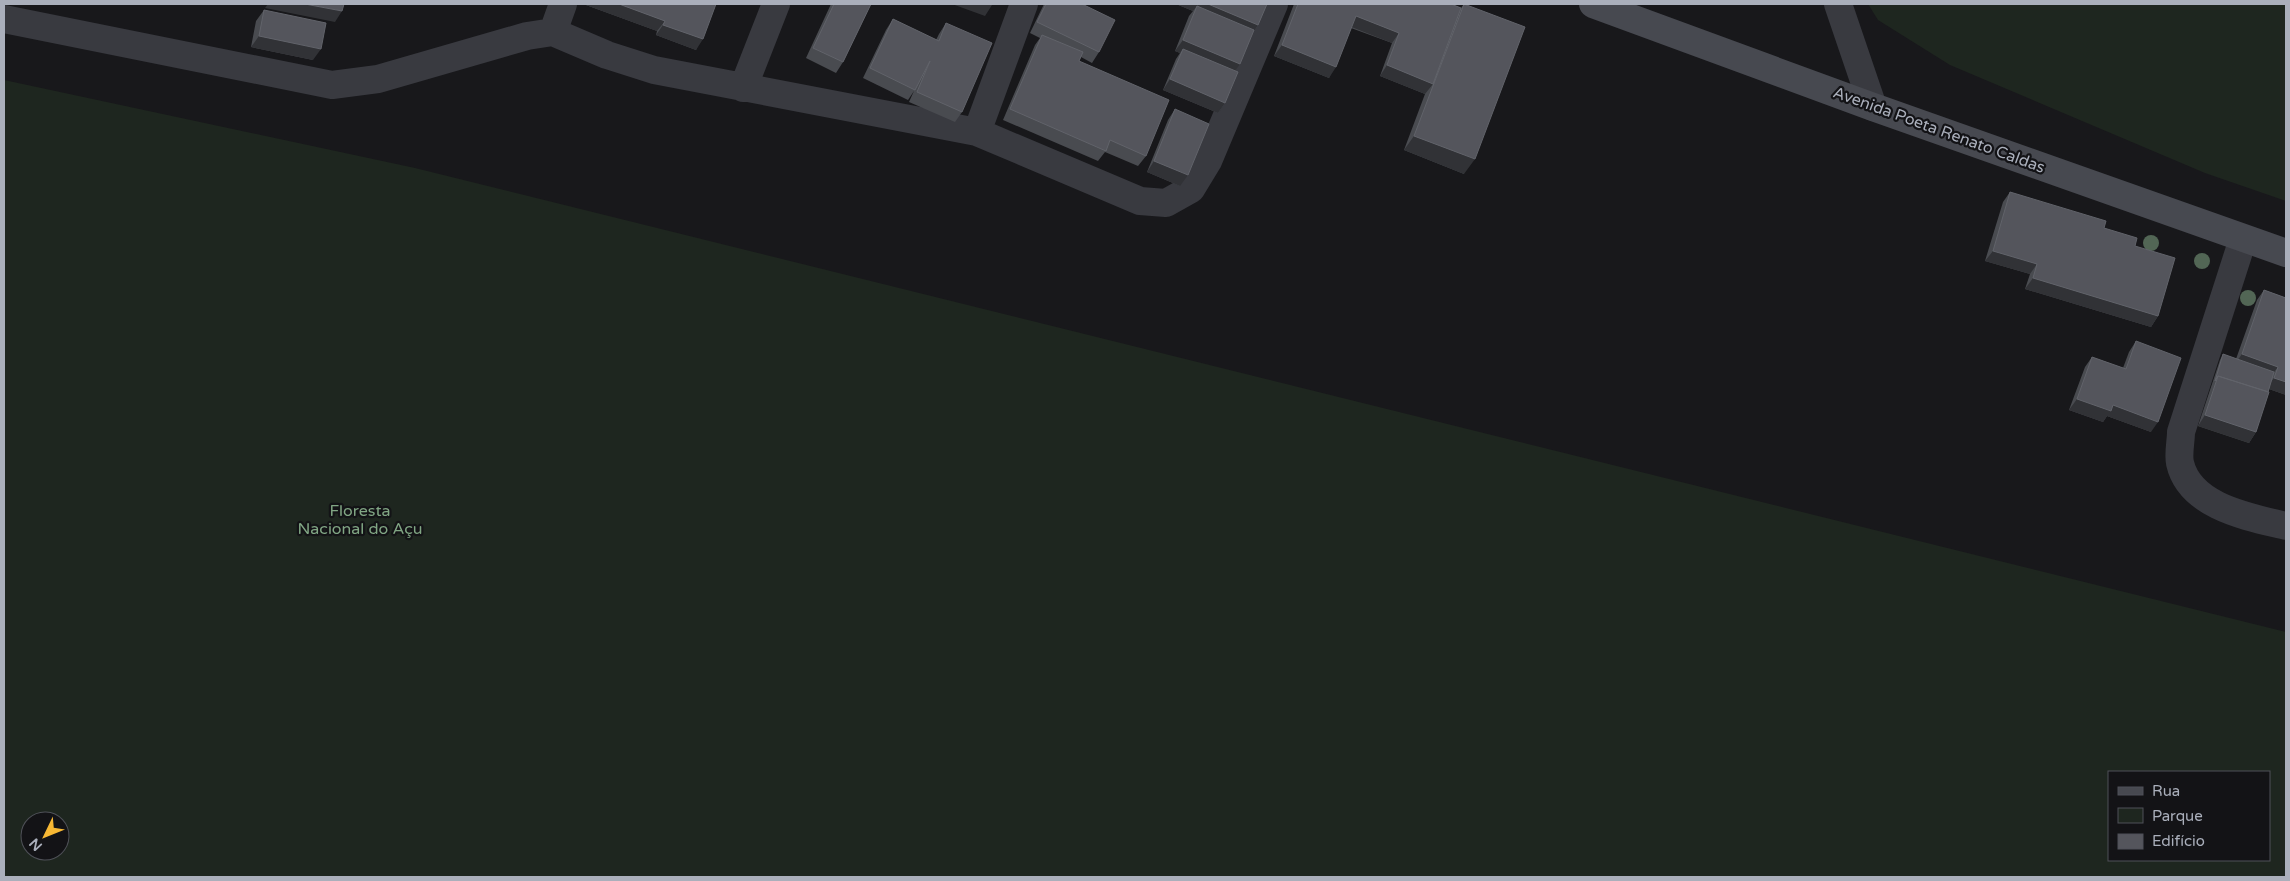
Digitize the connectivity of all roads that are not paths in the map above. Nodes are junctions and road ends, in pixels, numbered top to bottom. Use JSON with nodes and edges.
{"nodes":[{"id":1,"x":563,"y":4,"type":"edge"},
{"id":2,"x":776,"y":4,"type":"edge"},
{"id":3,"x":1024,"y":4,"type":"edge"},
{"id":4,"x":1274,"y":4,"type":"edge"},
{"id":5,"x":1593,"y":4,"type":"edge"},
{"id":6,"x":1838,"y":4,"type":"edge"},
{"id":7,"x":4,"y":19,"type":"edge"},
{"id":8,"x":553,"y":32,"type":"junction"},
{"id":9,"x":743,"y":88,"type":"junction"},
{"id":10,"x":1873,"y":107,"type":"junction"},
{"id":11,"x":977,"y":132,"type":"junction"},
{"id":12,"x":2243,"y":239,"type":"junction"},
{"id":13,"x":2286,"y":253,"type":"edge"},
{"id":14,"x":2286,"y":526,"type":"edge"}],
"edges":[{"from":1,"to":8,"type":"street"},
{"from":2,"to":9,"type":"street"},
{"from":3,"to":11,"type":"street"},
{"from":4,"to":11,"type":"street"},
{"from":5,"to":10,"type":"main road","name":"Avenida Poeta Renato Caldas"},
{"from":6,"to":10,"type":"street"},
{"from":7,"to":8,"type":"street"},
{"from":8,"to":9,"type":"street"},
{"from":9,"to":11,"type":"street"},
{"from":10,"to":12,"type":"main road","name":"Avenida Poeta Renato Caldas"},
{"from":12,"to":13,"type":"main road","name":"Avenida Poeta Renato Caldas"},
{"from":12,"to":14,"type":"street"}]}
